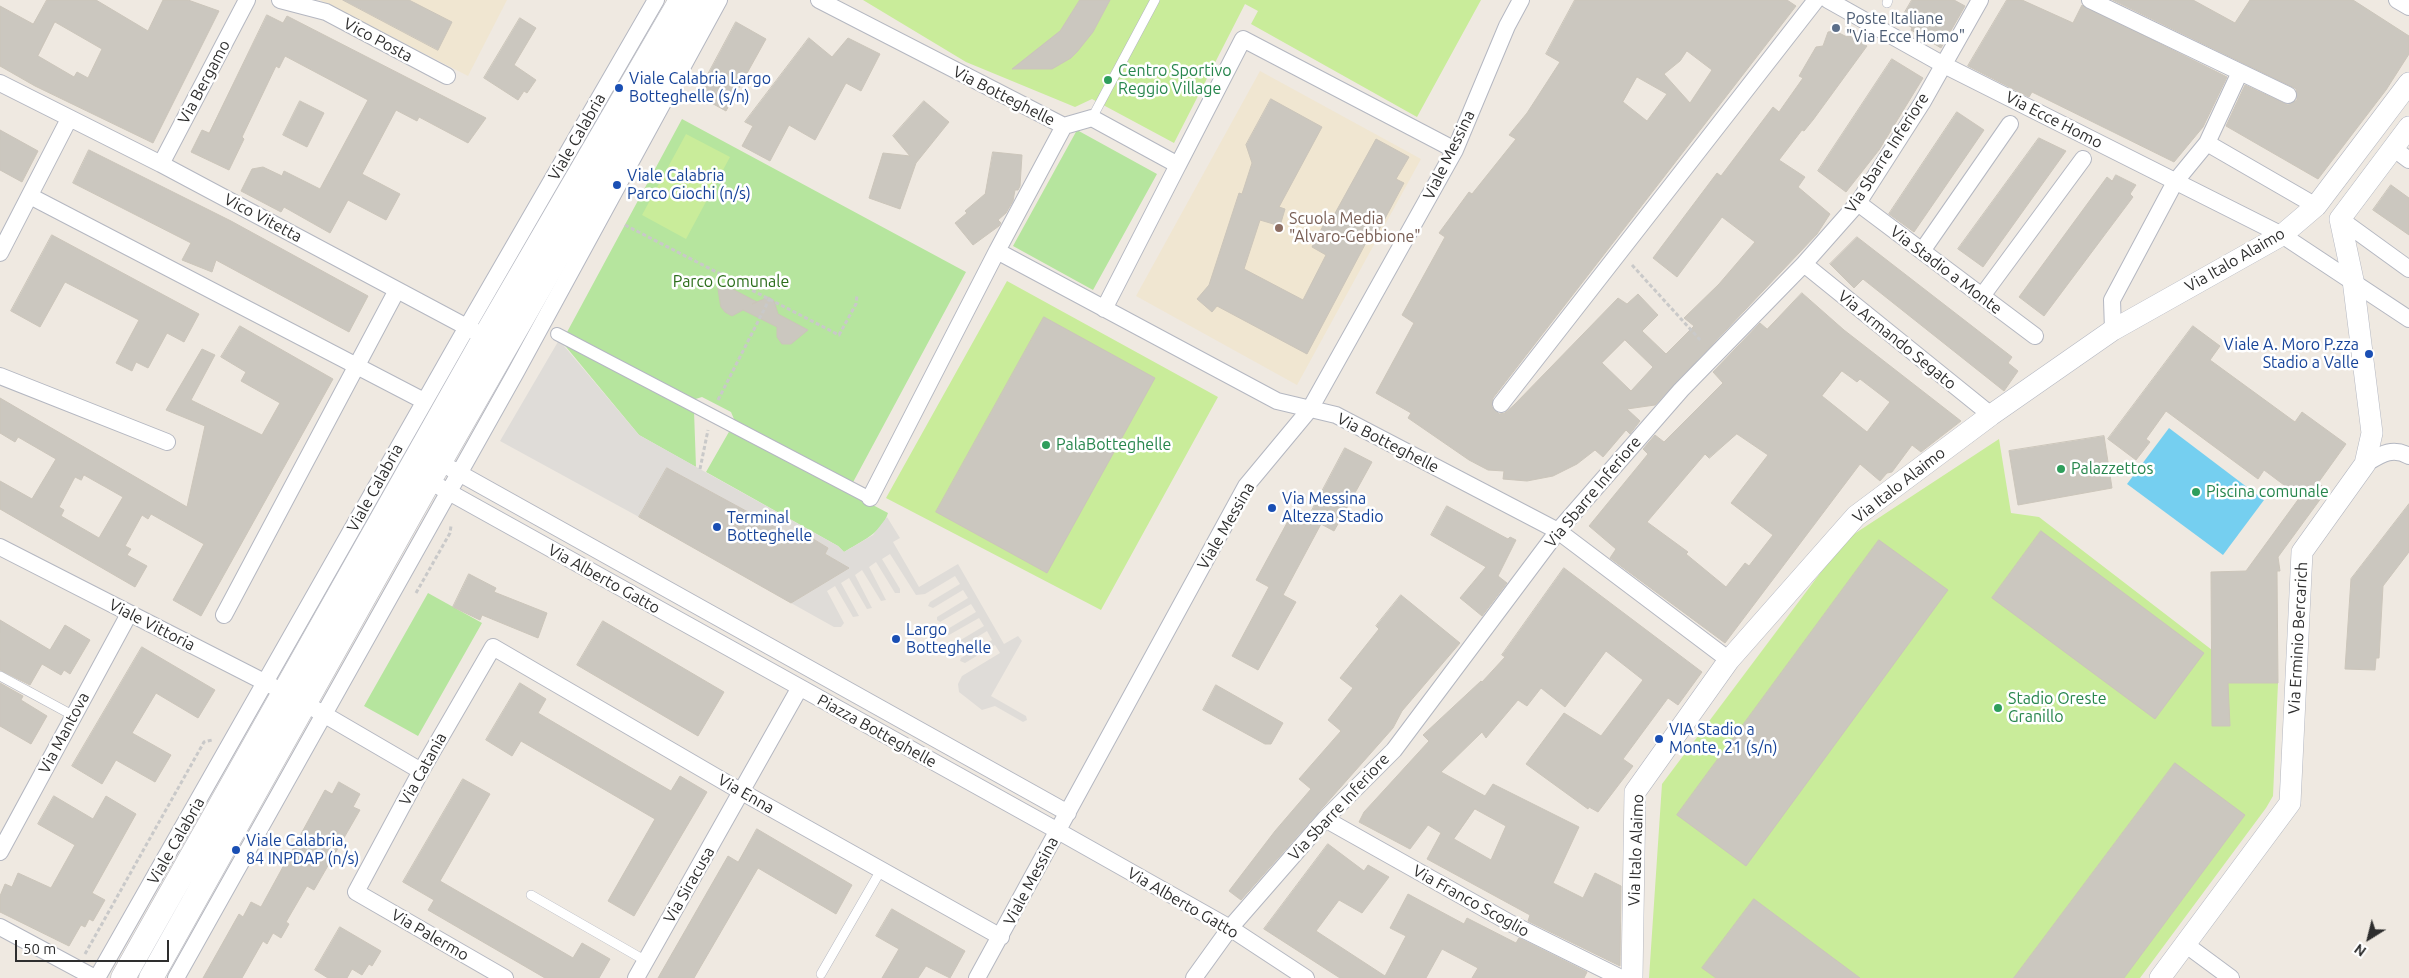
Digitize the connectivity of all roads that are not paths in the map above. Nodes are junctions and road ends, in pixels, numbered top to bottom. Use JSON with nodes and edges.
{"nodes":[{"id":1,"x":247,"y":0,"type":"edge"},
{"id":2,"x":280,"y":0,"type":"edge"},
{"id":3,"x":656,"y":0,"type":"edge"},
{"id":4,"x":680,"y":0,"type":"edge"},
{"id":5,"x":704,"y":0,"type":"edge"},
{"id":6,"x":719,"y":0,"type":"edge"},
{"id":7,"x":819,"y":0,"type":"edge"},
{"id":8,"x":1155,"y":0,"type":"edge"},
{"id":9,"x":1521,"y":0,"type":"edge"},
{"id":10,"x":1816,"y":0,"type":"edge"},
{"id":11,"x":1828,"y":0,"type":"edge"},
{"id":12,"x":1980,"y":0,"type":"edge"},
{"id":13,"x":2090,"y":0,"type":"edge"},
{"id":14,"x":2397,"y":0,"type":"edge"},
{"id":15,"x":2409,"y":8,"type":"edge"},
{"id":16,"x":1942,"y":64,"type":"junction"},
{"id":17,"x":2240,"y":72,"type":"junction"},
{"id":18,"x":447,"y":76,"type":"dead end"},
{"id":19,"x":0,"y":83,"type":"edge"},
{"id":20,"x":2409,"y":83,"type":"edge"},
{"id":21,"x":2288,"y":95,"type":"dead end"},
{"id":22,"x":69,"y":118,"type":"junction"},
{"id":23,"x":1092,"y":118,"type":"junction"},
{"id":24,"x":2010,"y":124,"type":"dead end"},
{"id":25,"x":1064,"y":126,"type":"junction"},
{"id":26,"x":2409,"y":127,"type":"edge"},
{"id":27,"x":2207,"y":143,"type":"junction"},
{"id":28,"x":1455,"y":150,"type":"junction"},
{"id":29,"x":2401,"y":154,"type":"edge"},
{"id":30,"x":2083,"y":159,"type":"dead end"},
{"id":31,"x":161,"y":164,"type":"junction"},
{"id":32,"x":1178,"y":165,"type":"junction"},
{"id":33,"x":2175,"y":182,"type":"junction"},
{"id":34,"x":30,"y":196,"type":"junction"},
{"id":35,"x":1858,"y":203,"type":"junction"},
{"id":36,"x":2316,"y":206,"type":"junction"},
{"id":37,"x":2340,"y":219,"type":"junction"},
{"id":38,"x":2282,"y":235,"type":"junction"},
{"id":39,"x":997,"y":251,"type":"junction"},
{"id":40,"x":1922,"y":251,"type":"junction"},
{"id":41,"x":0,"y":253,"type":"edge"},
{"id":42,"x":1804,"y":264,"type":"junction"},
{"id":43,"x":2409,"y":269,"type":"edge"},
{"id":44,"x":2353,"y":280,"type":"junction"},
{"id":45,"x":397,"y":290,"type":"junction"},
{"id":46,"x":1982,"y":296,"type":"junction"},
{"id":47,"x":1104,"y":308,"type":"junction"},
{"id":48,"x":2409,"y":319,"type":"edge"},
{"id":49,"x":2113,"y":330,"type":"junction"},
{"id":50,"x":557,"y":334,"type":"dead end"},
{"id":51,"x":2035,"y":336,"type":"dead end"},
{"id":52,"x":495,"y":342,"type":"junction"},
{"id":53,"x":357,"y":366,"type":"junction"},
{"id":54,"x":0,"y":376,"type":"edge"},
{"id":55,"x":424,"y":401,"type":"junction"},
{"id":56,"x":1501,"y":404,"type":"dead end"},
{"id":57,"x":1310,"y":409,"type":"junction"},
{"id":58,"x":1991,"y":415,"type":"junction"},
{"id":59,"x":167,"y":442,"type":"dead end"},
{"id":60,"x":2409,"y":456,"type":"edge"},
{"id":61,"x":2365,"y":464,"type":"junction"},
{"id":62,"x":437,"y":476,"type":"junction"},
{"id":63,"x":870,"y":498,"type":"joint"},
{"id":64,"x":1558,"y":531,"type":"junction"},
{"id":65,"x":0,"y":546,"type":"edge"},
{"id":66,"x":129,"y":614,"type":"junction"},
{"id":67,"x":224,"y":615,"type":"dead end"},
{"id":68,"x":493,"y":647,"type":"joint"},
{"id":69,"x":1729,"y":660,"type":"junction"},
{"id":70,"x":0,"y":676,"type":"edge"},
{"id":71,"x":799,"y":689,"type":"junction"},
{"id":72,"x":294,"y":698,"type":"junction"},
{"id":73,"x":74,"y":716,"type":"junction"},
{"id":74,"x":421,"y":771,"type":"junction"},
{"id":75,"x":742,"y":792,"type":"junction"},
{"id":76,"x":1068,"y":813,"type":"junction"},
{"id":77,"x":1325,"y":819,"type":"junction"},
{"id":78,"x":1058,"y":831,"type":"junction"},
{"id":79,"x":0,"y":852,"type":"edge"},
{"id":80,"x":881,"y":870,"type":"junction"},
{"id":81,"x":356,"y":892,"type":"joint"},
{"id":82,"x":532,"y":895,"type":"dead end"},
{"id":83,"x":0,"y":927,"type":"edge"},
{"id":84,"x":1230,"y":928,"type":"junction"},
{"id":85,"x":1001,"y":937,"type":"junction"},
{"id":86,"x":2185,"y":944,"type":"junction"},
{"id":87,"x":646,"y":960,"type":"junction"},
{"id":88,"x":821,"y":974,"type":"dead end"},
{"id":89,"x":96,"y":978,"type":"edge"},
{"id":90,"x":123,"y":978,"type":"edge"},
{"id":91,"x":151,"y":978,"type":"edge"},
{"id":92,"x":176,"y":978,"type":"edge"},
{"id":93,"x":505,"y":978,"type":"edge"},
{"id":94,"x":636,"y":978,"type":"edge"},
{"id":95,"x":976,"y":978,"type":"edge"},
{"id":96,"x":1194,"y":978,"type":"edge"},
{"id":97,"x":1306,"y":978,"type":"edge"},
{"id":98,"x":1620,"y":978,"type":"edge"},
{"id":99,"x":1632,"y":978,"type":"edge"},
{"id":100,"x":2160,"y":978,"type":"edge"},
{"id":101,"x":2231,"y":978,"type":"edge"}],
"edges":[{"from":1,"to":31,"type":"street","name":"Via Bergamo"},
{"from":2,"to":18,"type":"street","name":"Vico Posta"},
{"from":3,"to":52,"type":"street","name":"Viale Calabria"},
{"from":4,"to":52,"type":"main road","name":"Viale Calabria"},
{"from":5,"to":52,"type":"main road","name":"Viale Calabria"},
{"from":6,"to":52,"type":"street","name":"Viale Calabria"},
{"from":7,"to":25,"type":"street","name":"Via Botteghelle"},
{"from":8,"to":23,"type":"lane"},
{"from":9,"to":28,"type":"street","name":"Viale Messina"},
{"from":10,"to":56,"type":"street"},
{"from":11,"to":16,"type":"street","name":"Via Ecce Homo"},
{"from":12,"to":16,"type":"street","name":"Via Sbarre Inferiore"},
{"from":13,"to":17,"type":"street"},
{"from":14,"to":15,"type":"street"},
{"from":16,"to":33,"type":"street","name":"Via Ecce Homo"},
{"from":16,"to":35,"type":"street","name":"Via Sbarre Inferiore"},
{"from":17,"to":21,"type":"street"},
{"from":17,"to":27,"type":"street"},
{"from":19,"to":22,"type":"street","name":"Vico Vitetta"},
{"from":20,"to":36,"type":"street","name":"Via Italo Alaimo"},
{"from":22,"to":31,"type":"street","name":"Vico Vitetta"},
{"from":22,"to":34,"type":"street"},
{"from":23,"to":25,"type":"street"},
{"from":23,"to":32,"type":"street"},
{"from":24,"to":40,"type":"street"},
{"from":25,"to":39,"type":"street","name":"Via Botteghelle"},
{"from":26,"to":29,"type":"street"},
{"from":27,"to":33,"type":"street"},
{"from":27,"to":36,"type":"street"},
{"from":28,"to":32,"type":"street"},
{"from":28,"to":57,"type":"street","name":"Viale Messina"},
{"from":29,"to":37,"type":"street"},
{"from":30,"to":46,"type":"street"},
{"from":31,"to":45,"type":"street","name":"Vico Vitetta"},
{"from":32,"to":47,"type":"street"},
{"from":33,"to":38,"type":"street","name":"Via Ecce Homo"},
{"from":33,"to":49,"type":"street"},
{"from":34,"to":41,"type":"street"},
{"from":34,"to":53,"type":"street"},
{"from":35,"to":40,"type":"street","name":"Via Stadio a Monte"},
{"from":35,"to":42,"type":"street","name":"Via Sbarre Inferiore"},
{"from":36,"to":37,"type":"street"},
{"from":36,"to":38,"type":"street","name":"Via Italo Alaimo"},
{"from":37,"to":43,"type":"street"},
{"from":37,"to":44,"type":"street","name":"Via Erminio Bercarich"},
{"from":38,"to":44,"type":"street","name":"Via Ecce Homo"},
{"from":38,"to":49,"type":"street","name":"Via Italo Alaimo"},
{"from":39,"to":47,"type":"street","name":"Via Botteghelle"},
{"from":39,"to":63,"type":"street","name":"Via Botteghelle"},
{"from":40,"to":46,"type":"street","name":"Via Stadio a Monte"},
{"from":42,"to":58,"type":"street","name":"Via Armando Segato"},
{"from":42,"to":64,"type":"street","name":"Via Sbarre Inferiore"},
{"from":44,"to":48,"type":"street","name":"Via Ecce Homo"},
{"from":44,"to":61,"type":"street","name":"Via Erminio Bercarich"},
{"from":45,"to":52,"type":"street","name":"Vico Vitetta"},
{"from":45,"to":53,"type":"street"},
{"from":46,"to":51,"type":"street","name":"Via Stadio a Monte"},
{"from":47,"to":57,"type":"street","name":"Via Botteghelle"},
{"from":49,"to":58,"type":"street","name":"Via Italo Alaimo"},
{"from":50,"to":63,"type":"street"},
{"from":52,"to":55,"type":"street","name":"Viale Calabria"},
{"from":52,"to":62,"type":"main road","name":"Viale Calabria"},
{"from":52,"to":62,"type":"main road","name":"Viale Calabria"},
{"from":53,"to":55,"type":"street"},
{"from":53,"to":67,"type":"street"},
{"from":54,"to":59,"type":"street"},
{"from":55,"to":72,"type":"street","name":"Viale Calabria"},
{"from":57,"to":64,"type":"street","name":"Via Botteghelle"},
{"from":57,"to":76,"type":"street","name":"Viale Messina"},
{"from":58,"to":69,"type":"street","name":"Via Italo Alaimo"},
{"from":60,"to":61,"type":"street"},
{"from":61,"to":86,"type":"street","name":"Via Erminio Bercarich"},
{"from":62,"to":71,"type":"street","name":"Via Alberto Gatto"},
{"from":62,"to":72,"type":"main road","name":"Viale Calabria"},
{"from":62,"to":72,"type":"street","name":"Viale Calabria"},
{"from":62,"to":76,"type":"street"},
{"from":64,"to":69,"type":"street","name":"Via Botteghelle"},
{"from":64,"to":77,"type":"street","name":"Via Sbarre Inferiore"},
{"from":65,"to":66,"type":"street","name":"Viale Vittoria"},
{"from":66,"to":72,"type":"street","name":"Viale Vittoria"},
{"from":66,"to":73,"type":"street","name":"Via Mantova"},
{"from":68,"to":74,"type":"street","name":"Via Catania"},
{"from":68,"to":75,"type":"street","name":"Via Enna"},
{"from":69,"to":99,"type":"street","name":"Via Italo Alaimo"},
{"from":70,"to":73,"type":"lane"},
{"from":71,"to":75,"type":"street","name":"Piazza Botteghelle"},
{"from":71,"to":78,"type":"street","name":"Piazza Botteghelle"},
{"from":72,"to":74,"type":"street","name":"Viale Vittoria"},
{"from":72,"to":89,"type":"street","name":"Viale Calabria"},
{"from":72,"to":90,"type":"main road","name":"Viale Calabria"},
{"from":72,"to":91,"type":"main road","name":"Viale Calabria"},
{"from":72,"to":92,"type":"street","name":"Viale Calabria"},
{"from":73,"to":79,"type":"street","name":"Via Mantova"},
{"from":74,"to":81,"type":"street","name":"Via Catania"},
{"from":75,"to":80,"type":"street","name":"Via Enna"},
{"from":75,"to":87,"type":"street","name":"Via Siracusa"},
{"from":76,"to":78,"type":"street","name":"Viale Messina"},
{"from":77,"to":84,"type":"street","name":"Via Sbarre Inferiore"},
{"from":77,"to":98,"type":"street","name":"Via Franco Scoglio"},
{"from":78,"to":84,"type":"street","name":"Via Alberto Gatto"},
{"from":78,"to":85,"type":"street","name":"Viale Messina"},
{"from":80,"to":85,"type":"street","name":"Via Enna"},
{"from":80,"to":88,"type":"lane"},
{"from":81,"to":93,"type":"street","name":"Via Palermo"},
{"from":82,"to":87,"type":"lane"},
{"from":83,"to":89,"type":"street"},
{"from":84,"to":96,"type":"street","name":"Via Sbarre Inferiore"},
{"from":84,"to":97,"type":"street","name":"Via Alberto Gatto"},
{"from":85,"to":95,"type":"street","name":"Viale Messina"},
{"from":86,"to":100,"type":"street","name":"Via Erminio Bercarich"},
{"from":86,"to":101,"type":"street"},
{"from":87,"to":94,"type":"street","name":"Via Siracusa"}]}
